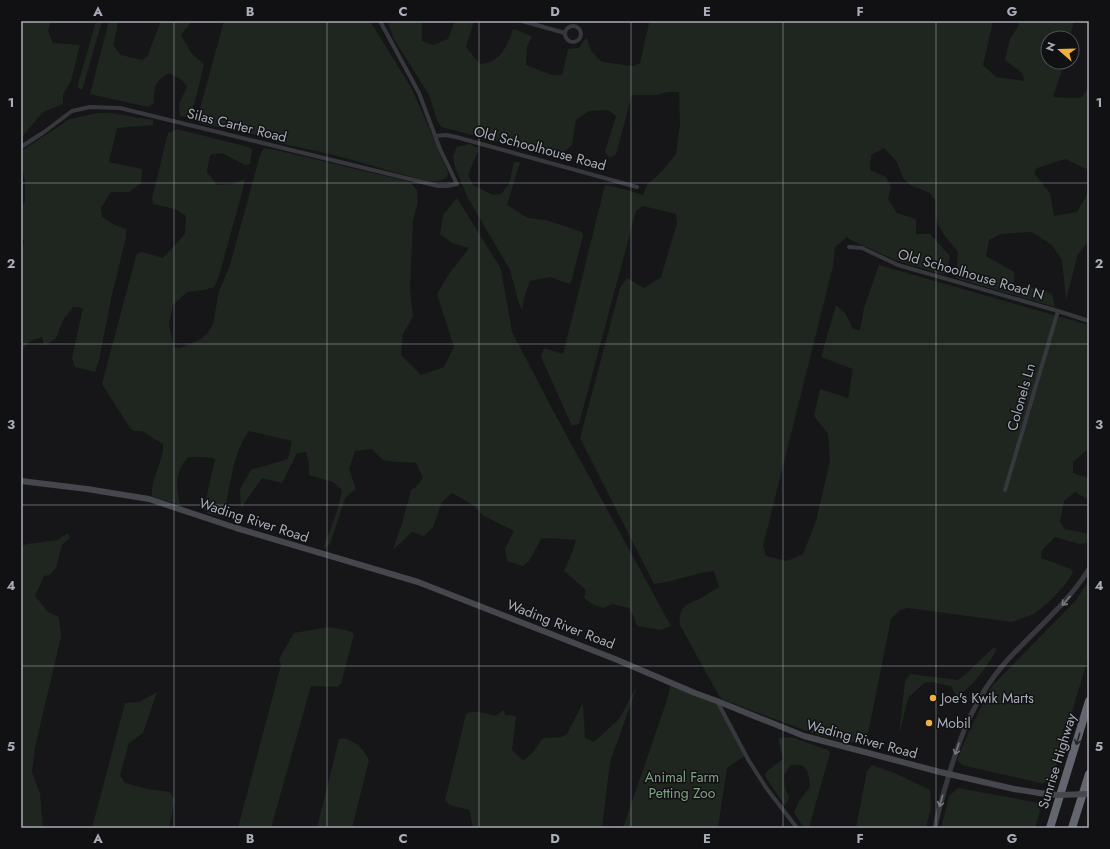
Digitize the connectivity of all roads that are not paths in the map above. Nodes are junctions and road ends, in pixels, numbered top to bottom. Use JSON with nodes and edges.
{"nodes":[{"id":1,"x":380,"y":21,"type":"edge"},
{"id":2,"x":522,"y":21,"type":"edge"},
{"id":3,"x":565,"y":33,"type":"dead end"},
{"id":4,"x":436,"y":136,"type":"junction"},
{"id":5,"x":21,"y":146,"type":"edge"},
{"id":6,"x":637,"y":187,"type":"dead end"},
{"id":7,"x":849,"y":247,"type":"dead end"},
{"id":8,"x":1058,"y":311,"type":"junction"},
{"id":9,"x":1089,"y":321,"type":"edge"},
{"id":10,"x":21,"y":481,"type":"edge"},
{"id":11,"x":1006,"y":490,"type":"dead end"},
{"id":12,"x":1089,"y":569,"type":"edge"},
{"id":13,"x":717,"y":700,"type":"junction"},
{"id":14,"x":1089,"y":701,"type":"edge"},
{"id":15,"x":949,"y":774,"type":"junction"},
{"id":16,"x":1089,"y":774,"type":"edge"},
{"id":17,"x":1089,"y":794,"type":"edge"},
{"id":18,"x":796,"y":828,"type":"edge"},
{"id":19,"x":935,"y":828,"type":"edge"},
{"id":20,"x":1050,"y":828,"type":"edge"},
{"id":21,"x":1072,"y":828,"type":"edge"}],
"edges":[{"from":1,"to":4,"type":"street"},
{"from":2,"to":3,"type":"street"},
{"from":4,"to":5,"type":"street","name":"Silas Carter Road"},
{"from":4,"to":6,"type":"street","name":"Old Schoolhouse Road"},
{"from":7,"to":8,"type":"street","name":"Old Schoolhouse Road N"},
{"from":8,"to":9,"type":"street","name":"Old Schoolhouse Road N"},
{"from":8,"to":11,"type":"street","name":"Colonels Ln"},
{"from":10,"to":13,"type":"main road","name":"Wading River Road"},
{"from":12,"to":15,"type":"street","one_way":true},
{"from":13,"to":15,"type":"main road","name":"Wading River Road"},
{"from":13,"to":18,"type":"street"},
{"from":14,"to":20,"type":"highway","name":"Sunrise Highway","one_way":true},
{"from":15,"to":17,"type":"main road","name":"Wading River Road","bridge":true},
{"from":15,"to":19,"type":"street","one_way":true},
{"from":16,"to":21,"type":"highway"}]}
